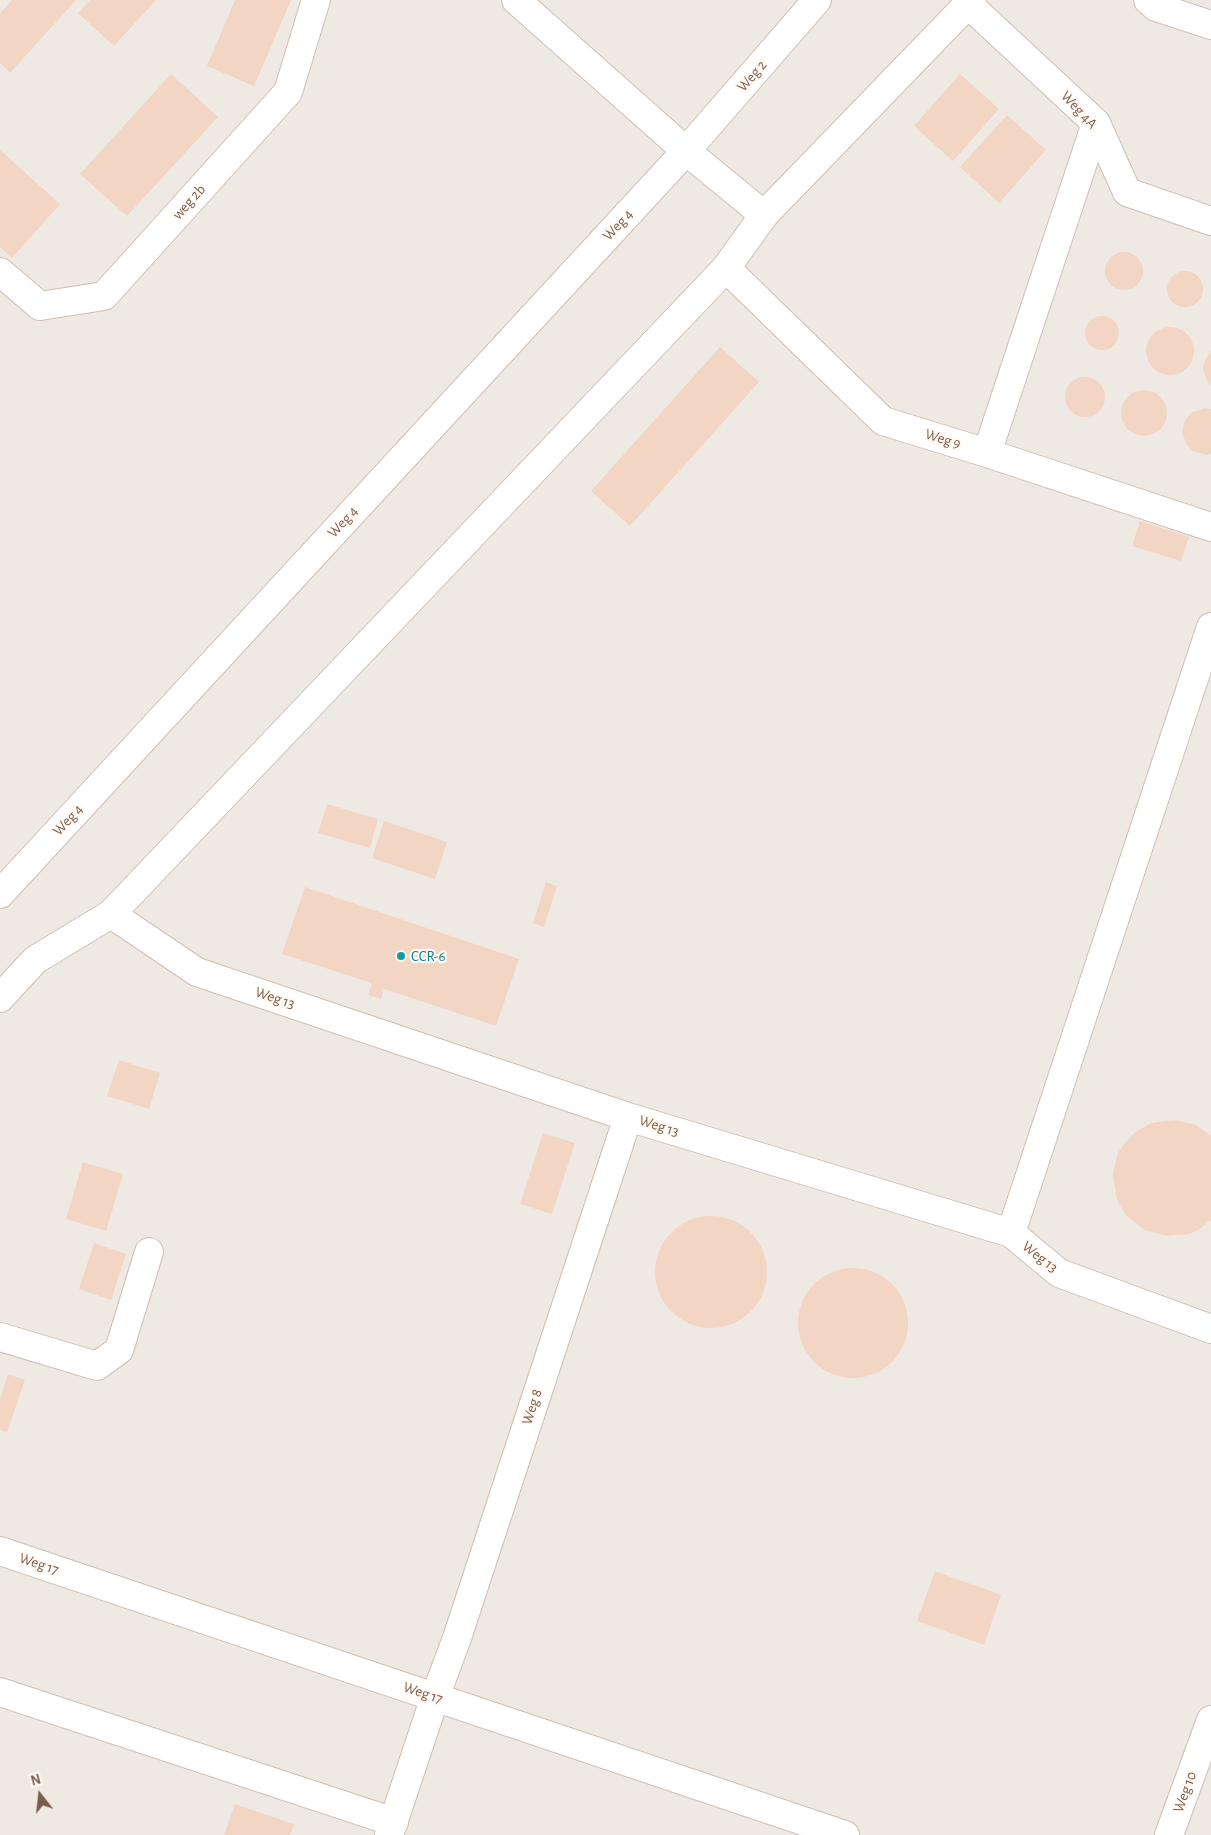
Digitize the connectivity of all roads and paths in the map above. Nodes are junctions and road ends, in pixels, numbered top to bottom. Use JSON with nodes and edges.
{"nodes":[{"id":1,"x":316,"y":0,"type":"edge"},
{"id":2,"x":516,"y":0,"type":"edge"},
{"id":3,"x":817,"y":0,"type":"edge"},
{"id":4,"x":1148,"y":0,"type":"edge"},
{"id":5,"x":970,"y":2,"type":"edge"},
{"id":6,"x":1211,"y":25,"type":"edge"},
{"id":7,"x":1096,"y":124,"type":"junction"},
{"id":8,"x":686,"y":151,"type":"junction"},
{"id":9,"x":764,"y":215,"type":"junction"},
{"id":10,"x":1211,"y":221,"type":"edge"},
{"id":11,"x":726,"y":268,"type":"junction"},
{"id":12,"x":0,"y":272,"type":"edge"},
{"id":13,"x":987,"y":453,"type":"junction"},
{"id":14,"x":1211,"y":527,"type":"edge"},
{"id":15,"x":1211,"y":627,"type":"edge"},
{"id":16,"x":0,"y":894,"type":"edge"},
{"id":17,"x":111,"y":914,"type":"junction"},
{"id":18,"x":0,"y":998,"type":"edge"},
{"id":19,"x":628,"y":1117,"type":"junction"},
{"id":20,"x":1011,"y":1233,"type":"junction"},
{"id":21,"x":149,"y":1252,"type":"dead end"},
{"id":22,"x":1211,"y":1329,"type":"edge"},
{"id":23,"x":0,"y":1337,"type":"edge"},
{"id":24,"x":0,"y":1551,"type":"edge"},
{"id":25,"x":0,"y":1692,"type":"edge"},
{"id":26,"x":435,"y":1697,"type":"junction"},
{"id":27,"x":1211,"y":1720,"type":"edge"},
{"id":28,"x":391,"y":1829,"type":"edge"},
{"id":29,"x":846,"y":1835,"type":"edge"},
{"id":30,"x":1169,"y":1835,"type":"edge"}],
"edges":[{"from":1,"to":12,"type":"lane","name":"weg 2b"},
{"from":2,"to":8,"type":"lane"},
{"from":3,"to":8,"type":"lane","name":"Weg 2"},
{"from":4,"to":6,"type":"lane"},
{"from":5,"to":7,"type":"lane","name":"Weg 4A"},
{"from":5,"to":9,"type":"lane"},
{"from":7,"to":10,"type":"lane","name":"Weg 4A"},
{"from":7,"to":13,"type":"lane"},
{"from":8,"to":9,"type":"lane"},
{"from":8,"to":16,"type":"lane","name":"Weg 4"},
{"from":9,"to":11,"type":"lane"},
{"from":11,"to":13,"type":"lane","name":"Weg 9"},
{"from":11,"to":17,"type":"lane"},
{"from":13,"to":14,"type":"lane","name":"Weg 9"},
{"from":15,"to":20,"type":"lane"},
{"from":17,"to":18,"type":"lane"},
{"from":17,"to":19,"type":"lane","name":"Weg 13"},
{"from":19,"to":20,"type":"lane","name":"Weg 13"},
{"from":19,"to":26,"type":"lane","name":"Weg 8"},
{"from":20,"to":22,"type":"lane","name":"Weg 13"},
{"from":21,"to":23,"type":"lane"},
{"from":24,"to":26,"type":"lane","name":"Weg 17"},
{"from":25,"to":28,"type":"lane"},
{"from":26,"to":28,"type":"lane","name":"Weg 8"},
{"from":26,"to":29,"type":"lane","name":"Weg 17"},
{"from":27,"to":30,"type":"lane","name":"Weg 10"}]}
